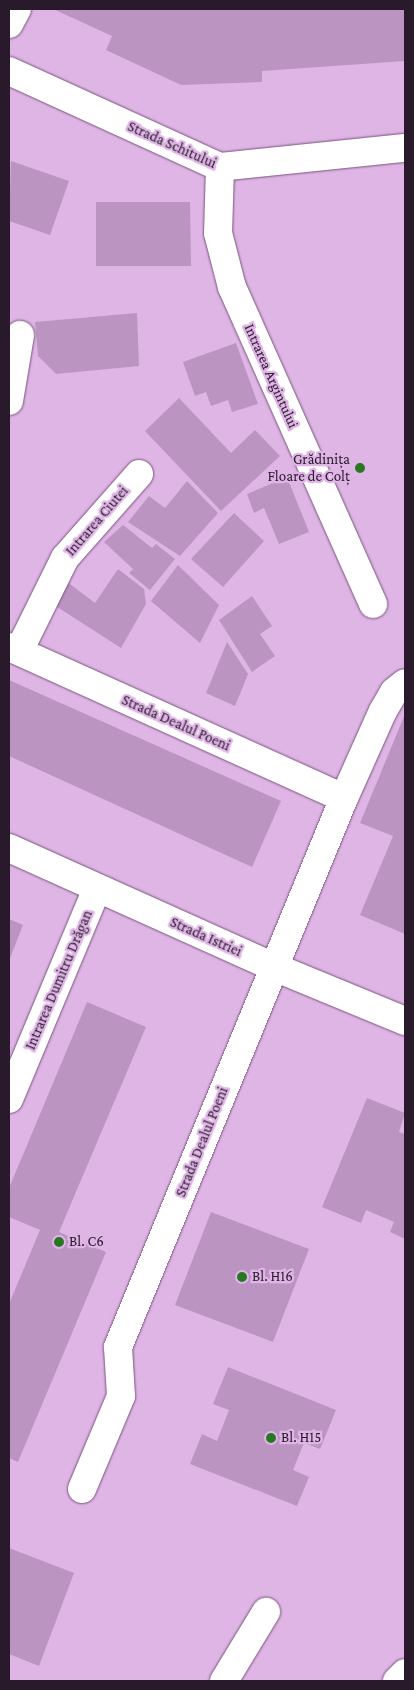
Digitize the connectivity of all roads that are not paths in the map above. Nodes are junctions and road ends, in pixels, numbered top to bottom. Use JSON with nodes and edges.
{"nodes":[{"id":1,"x":17,"y":9,"type":"edge"},
{"id":2,"x":9,"y":24,"type":"edge"},
{"id":3,"x":10,"y":75,"type":"edge"},
{"id":4,"x":405,"y":148,"type":"edge"},
{"id":5,"x":220,"y":168,"type":"junction"},
{"id":6,"x":20,"y":335,"type":"dead end"},
{"id":7,"x":9,"y":401,"type":"edge"},
{"id":8,"x":139,"y":474,"type":"dead end"},
{"id":9,"x":373,"y":604,"type":"dead end"},
{"id":10,"x":14,"y":649,"type":"edge"},
{"id":11,"x":405,"y":683,"type":"edge"},
{"id":12,"x":344,"y":798,"type":"junction"},
{"id":13,"x":9,"y":848,"type":"edge"},
{"id":14,"x":97,"y":889,"type":"junction"},
{"id":15,"x":274,"y":967,"type":"junction"},
{"id":16,"x":405,"y":1021,"type":"edge"},
{"id":17,"x":11,"y":1086,"type":"edge"},
{"id":18,"x":82,"y":1489,"type":"dead end"},
{"id":19,"x":266,"y":1612,"type":"dead end"},
{"id":20,"x":405,"y":1673,"type":"edge"},
{"id":21,"x":224,"y":1681,"type":"edge"},
{"id":22,"x":397,"y":1681,"type":"edge"}],
"edges":[{"from":1,"to":2,"type":"street"},
{"from":3,"to":5,"type":"street","name":"Strada Schitului"},
{"from":4,"to":5,"type":"street","name":"Strada Schitului"},
{"from":5,"to":9,"type":"street","name":"Intrarea Argintului"},
{"from":6,"to":7,"type":"street"},
{"from":8,"to":10,"type":"street","name":"Intrarea Ciutei"},
{"from":10,"to":12,"type":"street","name":"Strada Dealul Poeni"},
{"from":11,"to":12,"type":"street","name":"Strada Dealul Poeni"},
{"from":12,"to":15,"type":"street","name":"Strada Dealul Poeni"},
{"from":13,"to":14,"type":"street","name":"Strada Istriei"},
{"from":14,"to":15,"type":"street","name":"Strada Istriei"},
{"from":14,"to":17,"type":"street","name":"Intrarea Dumitru Drăgan"},
{"from":15,"to":16,"type":"street","name":"Strada Istriei"},
{"from":15,"to":18,"type":"street","name":"Strada Dealul Poeni"},
{"from":19,"to":21,"type":"street"},
{"from":20,"to":22,"type":"street"}]}
